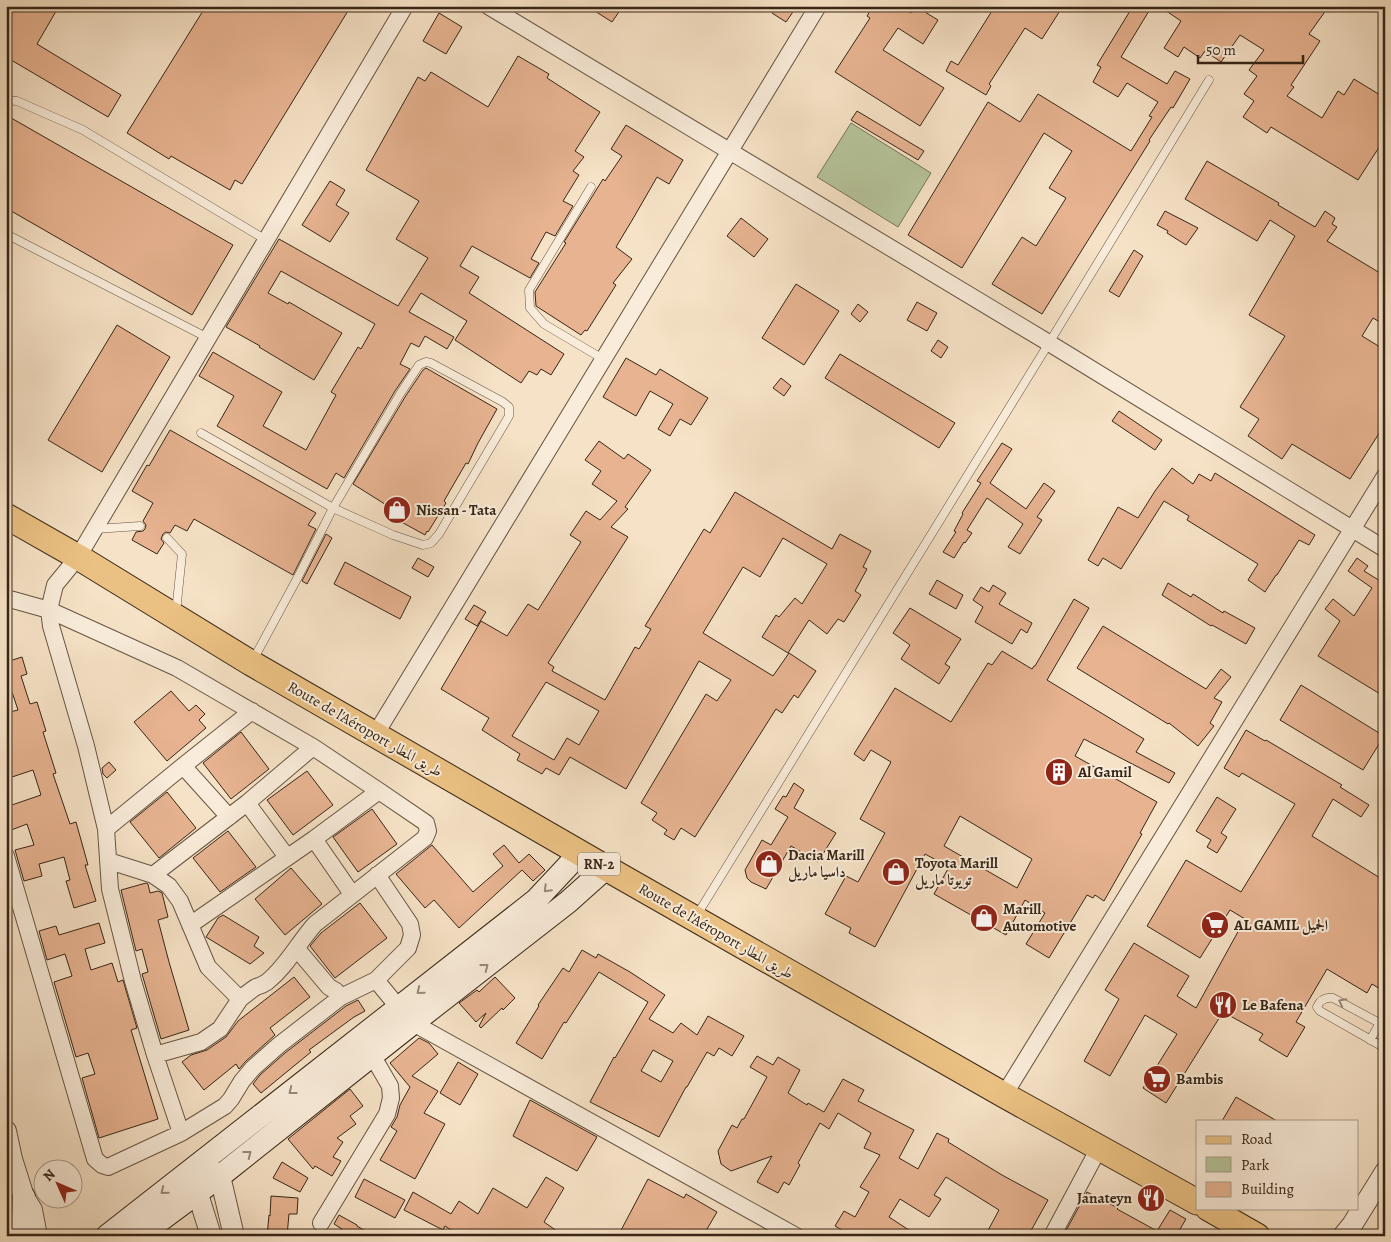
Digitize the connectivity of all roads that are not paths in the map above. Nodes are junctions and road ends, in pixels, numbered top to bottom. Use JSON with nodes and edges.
{"nodes":[{"id":1,"x":405,"y":6,"type":"edge"},
{"id":2,"x":488,"y":6,"type":"edge"},
{"id":3,"x":818,"y":6,"type":"edge"},
{"id":4,"x":1209,"y":80,"type":"dead end"},
{"id":5,"x":6,"y":100,"type":"edge"},
{"id":6,"x":730,"y":151,"type":"junction"},
{"id":7,"x":591,"y":187,"type":"dead end"},
{"id":8,"x":6,"y":234,"type":"edge"},
{"id":9,"x":266,"y":240,"type":"junction"},
{"id":10,"x":208,"y":338,"type":"junction"},
{"id":11,"x":1049,"y":343,"type":"junction"},
{"id":12,"x":604,"y":359,"type":"junction"},
{"id":13,"x":201,"y":433,"type":"dead end"},
{"id":14,"x":1385,"y":476,"type":"edge"},
{"id":15,"x":333,"y":508,"type":"junction"},
{"id":16,"x":6,"y":516,"type":"edge"},
{"id":17,"x":140,"y":526,"type":"dead end"},
{"id":18,"x":1352,"y":529,"type":"junction"},
{"id":19,"x":95,"y":530,"type":"junction"},
{"id":20,"x":167,"y":538,"type":"dead end"},
{"id":21,"x":1385,"y":549,"type":"edge"},
{"id":22,"x":78,"y":557,"type":"junction"},
{"id":23,"x":6,"y":598,"type":"edge"},
{"id":24,"x":49,"y":610,"type":"junction"},
{"id":25,"x":175,"y":616,"type":"junction"},
{"id":26,"x":251,"y":663,"type":"junction"},
{"id":27,"x":252,"y":711,"type":"junction"},
{"id":28,"x":375,"y":735,"type":"junction"},
{"id":29,"x":313,"y":747,"type":"junction"},
{"id":30,"x":183,"y":766,"type":"junction"},
{"id":31,"x":379,"y":791,"type":"junction"},
{"id":32,"x":247,"y":803,"type":"junction"},
{"id":33,"x":229,"y":818,"type":"junction"},
{"id":34,"x":106,"y":829,"type":"junction"},
{"id":35,"x":314,"y":838,"type":"junction"},
{"id":36,"x":580,"y":853,"type":"junction"},
{"id":37,"x":6,"y":856,"type":"edge"},
{"id":38,"x":288,"y":857,"type":"junction"},
{"id":39,"x":109,"y":861,"type":"junction"},
{"id":40,"x":606,"y":868,"type":"junction"},
{"id":41,"x":153,"y":875,"type":"junction"},
{"id":42,"x":377,"y":875,"type":"junction"},
{"id":43,"x":352,"y":894,"type":"junction"},
{"id":44,"x":694,"y":919,"type":"junction"},
{"id":45,"x":190,"y":925,"type":"junction"},
{"id":46,"x":297,"y":949,"type":"junction"},
{"id":47,"x":376,"y":980,"type":"junction"},
{"id":48,"x":340,"y":996,"type":"junction"},
{"id":49,"x":240,"y":999,"type":"junction"},
{"id":50,"x":406,"y":1016,"type":"junction"},
{"id":51,"x":1382,"y":1024,"type":"edge"},
{"id":52,"x":1370,"y":1040,"type":"junction"},
{"id":53,"x":1385,"y":1048,"type":"edge"},
{"id":54,"x":155,"y":1055,"type":"junction"},
{"id":55,"x":372,"y":1055,"type":"junction"},
{"id":56,"x":1004,"y":1095,"type":"junction"},
{"id":57,"x":6,"y":1131,"type":"edge"},
{"id":58,"x":181,"y":1133,"type":"junction"},
{"id":59,"x":1099,"y":1148,"type":"junction"},
{"id":60,"x":200,"y":1163,"type":"junction"},
{"id":61,"x":1385,"y":1172,"type":"edge"},
{"id":62,"x":220,"y":1176,"type":"junction"},
{"id":63,"x":197,"y":1191,"type":"junction"},
{"id":64,"x":24,"y":1197,"type":"junction"},
{"id":65,"x":1196,"y":1201,"type":"edge"},
{"id":66,"x":1212,"y":1210,"type":"edge"},
{"id":67,"x":320,"y":1223,"type":"dead end"},
{"id":68,"x":1348,"y":1232,"type":"edge"},
{"id":69,"x":20,"y":1236,"type":"edge"},
{"id":70,"x":37,"y":1236,"type":"edge"},
{"id":71,"x":107,"y":1236,"type":"edge"},
{"id":72,"x":139,"y":1236,"type":"edge"},
{"id":73,"x":211,"y":1236,"type":"edge"},
{"id":74,"x":234,"y":1236,"type":"edge"},
{"id":75,"x":796,"y":1236,"type":"edge"},
{"id":76,"x":1052,"y":1236,"type":"edge"},
{"id":77,"x":1257,"y":1236,"type":"edge"}],
"edges":[{"from":1,"to":9,"type":"street"},
{"from":2,"to":6,"type":"street"},
{"from":3,"to":6,"type":"street"},
{"from":4,"to":11,"type":"lane"},
{"from":5,"to":9,"type":"lane"},
{"from":6,"to":11,"type":"street"},
{"from":6,"to":12,"type":"street"},
{"from":7,"to":12,"type":"lane"},
{"from":8,"to":10,"type":"lane"},
{"from":9,"to":10,"type":"street"},
{"from":10,"to":19,"type":"street"},
{"from":11,"to":18,"type":"street"},
{"from":11,"to":44,"type":"lane"},
{"from":12,"to":28,"type":"street"},
{"from":13,"to":15,"type":"lane"},
{"from":14,"to":18,"type":"street"},
{"from":15,"to":15,"type":"lane"},
{"from":15,"to":26,"type":"lane"},
{"from":16,"to":22,"type":"main road","name":"Route de l'Aéroport طريق المطار","number":"RN-2"},
{"from":17,"to":19,"type":"lane"},
{"from":18,"to":21,"type":"street"},
{"from":18,"to":56,"type":"street"},
{"from":19,"to":22,"type":"street"},
{"from":20,"to":25,"type":"lane"},
{"from":22,"to":24,"type":"street"},
{"from":22,"to":25,"type":"main road","name":"Route de l'Aéroport طريق المطار","number":"RN-2"},
{"from":23,"to":24,"type":"street"},
{"from":24,"to":27,"type":"street"},
{"from":24,"to":34,"type":"street"},
{"from":25,"to":26,"type":"main road","name":"Route de l'Aéroport طريق المطار","number":"RN-2"},
{"from":26,"to":28,"type":"main road","name":"Route de l'Aéroport طريق المطار","number":"RN-2"},
{"from":27,"to":29,"type":"street"},
{"from":27,"to":30,"type":"street"},
{"from":28,"to":36,"type":"main road","name":"Route de l'Aéroport طريق المطار","number":"RN-2"},
{"from":29,"to":31,"type":"street"},
{"from":29,"to":32,"type":"street"},
{"from":30,"to":33,"type":"street"},
{"from":30,"to":34,"type":"street"},
{"from":31,"to":35,"type":"street"},
{"from":31,"to":42,"type":"street"},
{"from":32,"to":33,"type":"street"},
{"from":32,"to":38,"type":"street"},
{"from":33,"to":41,"type":"street"},
{"from":34,"to":39,"type":"street"},
{"from":35,"to":38,"type":"street"},
{"from":35,"to":43,"type":"street"},
{"from":36,"to":40,"type":"main road","name":"Route de l'Aéroport طريق المطار","number":"RN-2"},
{"from":36,"to":50,"type":"main road","one_way":true},
{"from":37,"to":58,"type":"street"},
{"from":38,"to":45,"type":"street"},
{"from":39,"to":41,"type":"street"},
{"from":39,"to":54,"type":"street"},
{"from":40,"to":44,"type":"main road","name":"Route de l'Aéroport طريق المطار","number":"RN-2"},
{"from":50,"to":40,"type":"main road","one_way":true},
{"from":41,"to":45,"type":"street"},
{"from":42,"to":43,"type":"street"},
{"from":42,"to":47,"type":"street"},
{"from":43,"to":46,"type":"street"},
{"from":44,"to":56,"type":"main road","name":"Route de l'Aéroport طريق المطار","number":"RN-2"},
{"from":45,"to":49,"type":"street"},
{"from":46,"to":48,"type":"street"},
{"from":46,"to":49,"type":"street"},
{"from":47,"to":48,"type":"street"},
{"from":47,"to":50,"type":"street"},
{"from":48,"to":58,"type":"street"},
{"from":49,"to":54,"type":"street"},
{"from":50,"to":55,"type":"main road"},
{"from":50,"to":60,"type":"main road","one_way":true},
{"from":50,"to":75,"type":"street"},
{"from":51,"to":52,"type":"lane"},
{"from":51,"to":52,"type":"lane","one_way":true},
{"from":52,"to":53,"type":"lane"},
{"from":54,"to":58,"type":"street"},
{"from":62,"to":55,"type":"main road","one_way":true},
{"from":55,"to":67,"type":"street"},
{"from":56,"to":59,"type":"main road","name":"Route de l'Aéroport طريق المطار","number":"RN-2"},
{"from":57,"to":64,"type":"street"},
{"from":59,"to":65,"type":"main road","name":"Route de l'Aéroport طريق المطار","number":"RN-2"},
{"from":59,"to":76,"type":"street"},
{"from":60,"to":62,"type":"street"},
{"from":60,"to":63,"type":"street"},
{"from":60,"to":71,"type":"main road","one_way":true},
{"from":61,"to":68,"type":"street"},
{"from":62,"to":63,"type":"main road"},
{"from":62,"to":74,"type":"street"},
{"from":63,"to":72,"type":"main road"},
{"from":63,"to":73,"type":"street"},
{"from":64,"to":69,"type":"main road"},
{"from":64,"to":70,"type":"street"},
{"from":66,"to":77,"type":"main road"}]}
